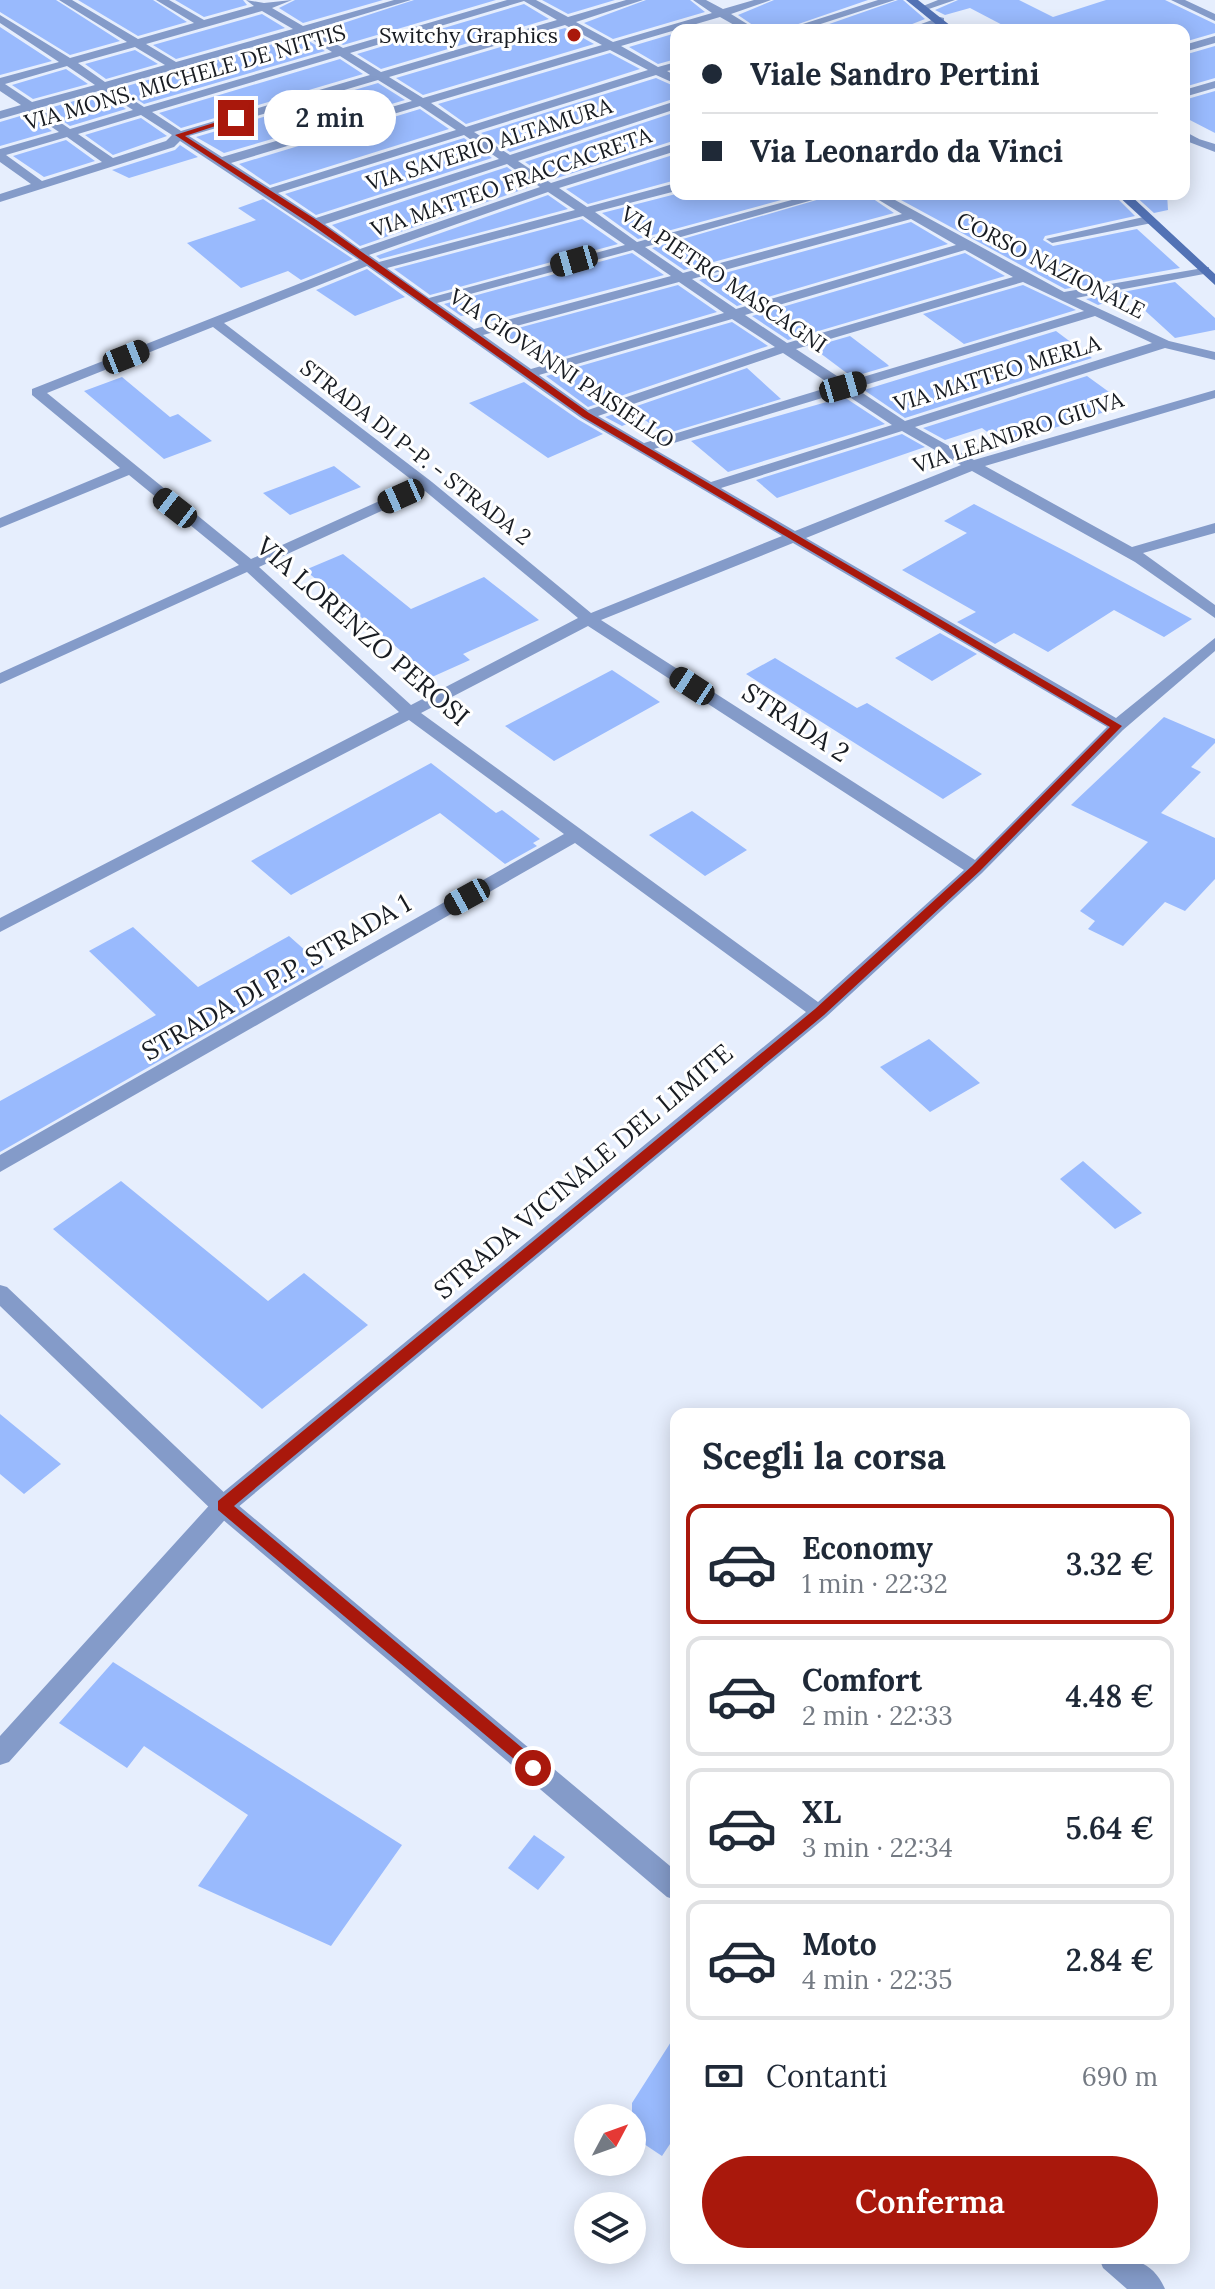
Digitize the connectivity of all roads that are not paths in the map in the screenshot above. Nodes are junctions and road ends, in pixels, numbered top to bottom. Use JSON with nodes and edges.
{"nodes":[{"id":1,"x":64,"y":0,"type":"edge"},
{"id":2,"x":161,"y":0,"type":"edge"},
{"id":3,"x":251,"y":0,"type":"edge"},
{"id":4,"x":287,"y":0,"type":"edge"},
{"id":5,"x":406,"y":0,"type":"edge"},
{"id":6,"x":519,"y":0,"type":"edge"},
{"id":7,"x":528,"y":0,"type":"edge"},
{"id":8,"x":638,"y":0,"type":"edge"},
{"id":9,"x":698,"y":0,"type":"edge"},
{"id":10,"x":766,"y":0,"type":"edge"},
{"id":11,"x":890,"y":0,"type":"edge"},
{"id":12,"x":911,"y":0,"type":"edge"},
{"id":13,"x":950,"y":0,"type":"edge"},
{"id":14,"x":1176,"y":0,"type":"edge"},
{"id":15,"x":1213,"y":0,"type":"edge"},
{"id":16,"x":263,"y":7,"type":"junction"},
{"id":17,"x":1191,"y":7,"type":"junction"},
{"id":18,"x":923,"y":8,"type":"junction"},
{"id":19,"x":722,"y":13,"type":"junction"},
{"id":20,"x":0,"y":18,"type":"edge"},
{"id":21,"x":1215,"y":18,"type":"edge"},
{"id":22,"x":566,"y":20,"type":"junction"},
{"id":23,"x":940,"y":20,"type":"junction"},
{"id":24,"x":203,"y":24,"type":"junction"},
{"id":25,"x":682,"y":24,"type":"edge"},
{"id":26,"x":741,"y":24,"type":"edge"},
{"id":27,"x":810,"y":24,"type":"edge"},
{"id":28,"x":928,"y":24,"type":"edge"},
{"id":29,"x":944,"y":24,"type":"edge"},
{"id":30,"x":670,"y":27,"type":"edge"},
{"id":31,"x":304,"y":29,"type":"junction"},
{"id":32,"x":1215,"y":39,"type":"edge"},
{"id":33,"x":136,"y":43,"type":"junction"},
{"id":34,"x":609,"y":44,"type":"junction"},
{"id":35,"x":1190,"y":47,"type":"edge"},
{"id":36,"x":338,"y":52,"type":"junction"},
{"id":37,"x":65,"y":63,"type":"junction"},
{"id":38,"x":175,"y":66,"type":"junction"},
{"id":39,"x":670,"y":67,"type":"edge"},
{"id":40,"x":658,"y":70,"type":"junction"},
{"id":41,"x":379,"y":76,"type":"junction"},
{"id":42,"x":670,"y":77,"type":"edge"},
{"id":43,"x":0,"y":84,"type":"edge"},
{"id":44,"x":1215,"y":84,"type":"edge"},
{"id":45,"x":101,"y":86,"type":"junction"},
{"id":46,"x":1190,"y":92,"type":"edge"},
{"id":47,"x":419,"y":102,"type":"junction"},
{"id":48,"x":29,"y":106,"type":"junction"},
{"id":49,"x":670,"y":107,"type":"edge"},
{"id":50,"x":138,"y":110,"type":"junction"},
{"id":51,"x":0,"y":115,"type":"edge"},
{"id":52,"x":463,"y":130,"type":"junction"},
{"id":53,"x":68,"y":131,"type":"junction"},
{"id":54,"x":1215,"y":133,"type":"edge"},
{"id":55,"x":179,"y":135,"type":"junction"},
{"id":56,"x":1190,"y":137,"type":"edge"},
{"id":57,"x":1190,"y":137,"type":"edge"},
{"id":58,"x":1215,"y":148,"type":"edge"},
{"id":59,"x":670,"y":149,"type":"edge"},
{"id":60,"x":0,"y":154,"type":"edge"},
{"id":61,"x":506,"y":158,"type":"junction"},
{"id":62,"x":220,"y":162,"type":"junction"},
{"id":63,"x":112,"y":163,"type":"junction"},
{"id":64,"x":40,"y":185,"type":"junction"},
{"id":65,"x":548,"y":188,"type":"junction"},
{"id":66,"x":670,"y":188,"type":"edge"},
{"id":67,"x":266,"y":193,"type":"junction"},
{"id":68,"x":0,"y":198,"type":"edge"},
{"id":69,"x":805,"y":200,"type":"edge"},
{"id":70,"x":886,"y":200,"type":"edge"},
{"id":71,"x":1128,"y":200,"type":"edge"},
{"id":72,"x":584,"y":210,"type":"junction"},
{"id":73,"x":913,"y":215,"type":"junction"},
{"id":74,"x":1148,"y":220,"type":"junction"},
{"id":75,"x":315,"y":223,"type":"junction"},
{"id":76,"x":1052,"y":239,"type":"dead end"},
{"id":77,"x":634,"y":244,"type":"junction"},
{"id":78,"x":966,"y":246,"type":"junction"},
{"id":79,"x":368,"y":261,"type":"junction"},
{"id":80,"x":1210,"y":276,"type":"edge"},
{"id":81,"x":681,"y":278,"type":"junction"},
{"id":82,"x":1024,"y":278,"type":"junction"},
{"id":83,"x":1063,"y":296,"type":"junction"},
{"id":84,"x":424,"y":303,"type":"junction"},
{"id":85,"x":1098,"y":311,"type":"junction"},
{"id":86,"x":734,"y":315,"type":"junction"},
{"id":87,"x":214,"y":322,"type":"junction"},
{"id":88,"x":469,"y":335,"type":"junction"},
{"id":89,"x":1164,"y":344,"type":"junction"},
{"id":90,"x":786,"y":348,"type":"junction"},
{"id":91,"x":1215,"y":356,"type":"edge"},
{"id":92,"x":526,"y":375,"type":"junction"},
{"id":93,"x":843,"y":387,"type":"junction"},
{"id":94,"x":1215,"y":394,"type":"edge"},
{"id":95,"x":586,"y":415,"type":"junction"},
{"id":96,"x":903,"y":426,"type":"junction"},
{"id":97,"x":642,"y":448,"type":"junction"},
{"id":98,"x":974,"y":465,"type":"junction"},
{"id":99,"x":127,"y":470,"type":"junction"},
{"id":100,"x":427,"y":485,"type":"junction"},
{"id":101,"x":706,"y":488,"type":"junction"},
{"id":102,"x":0,"y":523,"type":"edge"},
{"id":103,"x":1215,"y":528,"type":"edge"},
{"id":104,"x":792,"y":536,"type":"junction"},
{"id":105,"x":1130,"y":552,"type":"junction"},
{"id":106,"x":247,"y":564,"type":"junction"},
{"id":107,"x":1215,"y":613,"type":"edge"},
{"id":108,"x":589,"y":619,"type":"junction"},
{"id":109,"x":1215,"y":643,"type":"edge"},
{"id":110,"x":0,"y":679,"type":"edge"},
{"id":111,"x":410,"y":713,"type":"junction"},
{"id":112,"x":1117,"y":726,"type":"junction"},
{"id":113,"x":577,"y":834,"type":"junction"},
{"id":114,"x":976,"y":869,"type":"junction"},
{"id":115,"x":0,"y":926,"type":"edge"},
{"id":116,"x":819,"y":1012,"type":"junction"},
{"id":117,"x":0,"y":1164,"type":"edge"},
{"id":118,"x":0,"y":1293,"type":"edge"},
{"id":119,"x":223,"y":1506,"type":"junction"},
{"id":120,"x":0,"y":1754,"type":"edge"},
{"id":121,"x":670,"y":1883,"type":"edge"},
{"id":122,"x":1120,"y":2264,"type":"edge"},
{"id":123,"x":1150,"y":2289,"type":"edge"}],
"edges":[{"from":1,"to":33,"type":"street"},
{"from":2,"to":24,"type":"street"},
{"from":3,"to":16,"type":"street","name":"VIA PIETRO MASCAGNI"},
{"from":4,"to":16,"type":"street"},
{"from":5,"to":31,"type":"street"},
{"from":6,"to":36,"type":"street","name":"VIA MONS. MICHELE DE NITTIS"},
{"from":7,"to":22,"type":"street"},
{"from":8,"to":22,"type":"street"},
{"from":9,"to":19,"type":"street"},
{"from":10,"to":19,"type":"street"},
{"from":11,"to":27,"type":"street"},
{"from":12,"to":18,"type":"main road"},
{"from":13,"to":18,"type":"street"},
{"from":14,"to":17,"type":"street"},
{"from":15,"to":17,"type":"street"},
{"from":16,"to":24,"type":"street"},
{"from":16,"to":31,"type":"street","name":"VIA PIETRO MASCAGNI"},
{"from":17,"to":21,"type":"street"},
{"from":18,"to":23,"type":"main road"},
{"from":19,"to":25,"type":"street"},
{"from":19,"to":26,"type":"street"},
{"from":20,"to":37,"type":"street","name":"VIA GIOVANNI PAISIELLO"},
{"from":22,"to":34,"type":"street"},
{"from":22,"to":41,"type":"street"},
{"from":23,"to":28,"type":"street"},
{"from":23,"to":29,"type":"main road"},
{"from":24,"to":33,"type":"street"},
{"from":30,"to":34,"type":"street"},
{"from":31,"to":36,"type":"street","name":"VIA PIETRO MASCAGNI"},
{"from":31,"to":38,"type":"street"},
{"from":32,"to":35,"type":"street"},
{"from":33,"to":37,"type":"street"},
{"from":33,"to":38,"type":"street"},
{"from":34,"to":40,"type":"street"},
{"from":34,"to":47,"type":"street"},
{"from":36,"to":41,"type":"street","name":"VIA PIETRO MASCAGNI"},
{"from":36,"to":50,"type":"street","name":"VIA MONS. MICHELE DE NITTIS"},
{"from":37,"to":43,"type":"street"},
{"from":37,"to":45,"type":"street","name":"VIA GIOVANNI PAISIELLO"},
{"from":38,"to":45,"type":"street"},
{"from":39,"to":40,"type":"street"},
{"from":40,"to":42,"type":"street"},
{"from":40,"to":52,"type":"street"},
{"from":41,"to":47,"type":"street","name":"VIA PIETRO MASCAGNI"},
{"from":41,"to":55,"type":"street"},
{"from":43,"to":48,"type":"street"},
{"from":44,"to":46,"type":"street"},
{"from":45,"to":48,"type":"street"},
{"from":45,"to":50,"type":"street","name":"VIA GIOVANNI PAISIELLO"},
{"from":47,"to":52,"type":"street","name":"VIA PIETRO MASCAGNI"},
{"from":47,"to":62,"type":"street"},
{"from":48,"to":51,"type":"street"},
{"from":48,"to":53,"type":"street"},
{"from":49,"to":61,"type":"street","name":"VIA SAVERIO ALTAMURA"},
{"from":50,"to":53,"type":"street","name":"VIA MONS. MICHELE DE NITTIS"},
{"from":50,"to":55,"type":"street","name":"VIA GIOVANNI PAISIELLO"},
{"from":52,"to":61,"type":"street","name":"VIA PIETRO MASCAGNI"},
{"from":52,"to":67,"type":"street"},
{"from":53,"to":60,"type":"street","name":"VIA MONS. MICHELE DE NITTIS"},
{"from":53,"to":63,"type":"street"},
{"from":54,"to":56,"type":"street"},
{"from":55,"to":62,"type":"street","name":"VIA GIOVANNI PAISIELLO"},
{"from":55,"to":63,"type":"street"},
{"from":57,"to":58,"type":"street"},
{"from":59,"to":65,"type":"street","name":"VIA MATTEO FRACCACRETA"},
{"from":60,"to":64,"type":"street"},
{"from":61,"to":65,"type":"street","name":"VIA PIETRO MASCAGNI"},
{"from":61,"to":75,"type":"street","name":"VIA SAVERIO ALTAMURA"},
{"from":62,"to":67,"type":"street","name":"VIA GIOVANNI PAISIELLO"},
{"from":63,"to":64,"type":"street"},
{"from":64,"to":68,"type":"street"},
{"from":65,"to":72,"type":"street","name":"VIA PIETRO MASCAGNI"},
{"from":65,"to":79,"type":"street","name":"VIA MATTEO FRACCACRETA"},
{"from":66,"to":72,"type":"street"},
{"from":67,"to":75,"type":"street","name":"VIA GIOVANNI PAISIELLO"},
{"from":69,"to":77,"type":"street"},
{"from":70,"to":73,"type":"street","name":"CORSO NAZIONALE"},
{"from":71,"to":74,"type":"main road"},
{"from":72,"to":77,"type":"street","name":"VIA PIETRO MASCAGNI"},
{"from":72,"to":79,"type":"street"},
{"from":73,"to":78,"type":"street","name":"CORSO NAZIONALE"},
{"from":73,"to":81,"type":"street"},
{"from":74,"to":76,"type":"street"},
{"from":74,"to":80,"type":"main road"},
{"from":75,"to":79,"type":"street","name":"VIA GIOVANNI PAISIELLO"},
{"from":77,"to":81,"type":"street","name":"VIA PIETRO MASCAGNI"},
{"from":77,"to":84,"type":"street"},
{"from":78,"to":82,"type":"street","name":"CORSO NAZIONALE"},
{"from":78,"to":86,"type":"street"},
{"from":79,"to":84,"type":"street","name":"VIA GIOVANNI PAISIELLO"},
{"from":79,"to":87,"type":"street"},
{"from":80,"to":83,"type":"street"},
{"from":81,"to":86,"type":"street","name":"VIA PIETRO MASCAGNI"},
{"from":81,"to":88,"type":"street"},
{"from":82,"to":83,"type":"street","name":"CORSO NAZIONALE"},
{"from":82,"to":90,"type":"street"},
{"from":83,"to":85,"type":"street","name":"CORSO NAZIONALE"},
{"from":84,"to":88,"type":"street","name":"VIA GIOVANNI PAISIELLO"},
{"from":85,"to":89,"type":"street","name":"CORSO NAZIONALE"},
{"from":85,"to":93,"type":"street"},
{"from":86,"to":90,"type":"street","name":"VIA PIETRO MASCAGNI"},
{"from":86,"to":92,"type":"street"},
{"from":87,"to":99,"type":"street","name":"VIA LORENZO PEROSI"},
{"from":87,"to":100,"type":"street","name":"STRADA DI P-P. - STRADA 2"},
{"from":88,"to":92,"type":"street","name":"VIA GIOVANNI PAISIELLO"},
{"from":89,"to":91,"type":"street","name":"CORSO NAZIONALE"},
{"from":89,"to":96,"type":"street","name":"VIA MATTEO MERLA"},
{"from":90,"to":93,"type":"street","name":"VIA PIETRO MASCAGNI"},
{"from":90,"to":95,"type":"street"},
{"from":92,"to":95,"type":"street","name":"VIA GIOVANNI PAISIELLO"},
{"from":93,"to":96,"type":"street","name":"VIA PIETRO MASCAGNI"},
{"from":93,"to":97,"type":"street"},
{"from":94,"to":98,"type":"street","name":"VIA LEANDRO GIUVA"},
{"from":95,"to":97,"type":"street","name":"VIA GIOVANNI PAISIELLO"},
{"from":96,"to":98,"type":"street","name":"VIA PIETRO MASCAGNI"},
{"from":96,"to":101,"type":"street","name":"VIA MATTEO MERLA"},
{"from":97,"to":101,"type":"street","name":"VIA GIOVANNI PAISIELLO"},
{"from":98,"to":104,"type":"street","name":"VIA LEANDRO GIUVA"},
{"from":98,"to":105,"type":"street","name":"VIA PIETRO MASCAGNI"},
{"from":99,"to":102,"type":"street"},
{"from":99,"to":106,"type":"street","name":"VIA LORENZO PEROSI"},
{"from":100,"to":106,"type":"street"},
{"from":100,"to":108,"type":"street","name":"STRADA DI P-P. - STRADA 2"},
{"from":101,"to":104,"type":"street","name":"VIA GIOVANNI PAISIELLO"},
{"from":103,"to":105,"type":"street"},
{"from":104,"to":108,"type":"street","name":"VIA LEANDRO GIUVA"},
{"from":104,"to":112,"type":"street","name":"VIA GIOVANNI PAISIELLO"},
{"from":105,"to":107,"type":"street","name":"VIA PIETRO MASCAGNI"},
{"from":106,"to":110,"type":"street"},
{"from":106,"to":111,"type":"street","name":"VIA LORENZO PEROSI"},
{"from":108,"to":111,"type":"street","name":"VIA LEANDRO GIUVA"},
{"from":108,"to":114,"type":"street","name":"STRADA 2"},
{"from":109,"to":112,"type":"street","name":"STRADA VICINALE DEL LIMITE"},
{"from":111,"to":113,"type":"street","name":"VIA LORENZO PEROSI"},
{"from":111,"to":115,"type":"street","name":"VIA LEANDRO GIUVA"},
{"from":112,"to":114,"type":"street","name":"STRADA VICINALE DEL LIMITE"},
{"from":113,"to":116,"type":"street","name":"VIA LORENZO PEROSI"},
{"from":113,"to":117,"type":"street","name":"STRADA DI P.P. STRADA 1"},
{"from":114,"to":116,"type":"street","name":"STRADA VICINALE DEL LIMITE"},
{"from":116,"to":119,"type":"street","name":"STRADA VICINALE DEL LIMITE"},
{"from":118,"to":119,"type":"street"},
{"from":119,"to":120,"type":"street","name":"STRADA VICINALE DEL LIMITE"},
{"from":119,"to":121,"type":"street"},
{"from":122,"to":123,"type":"street"}]}
